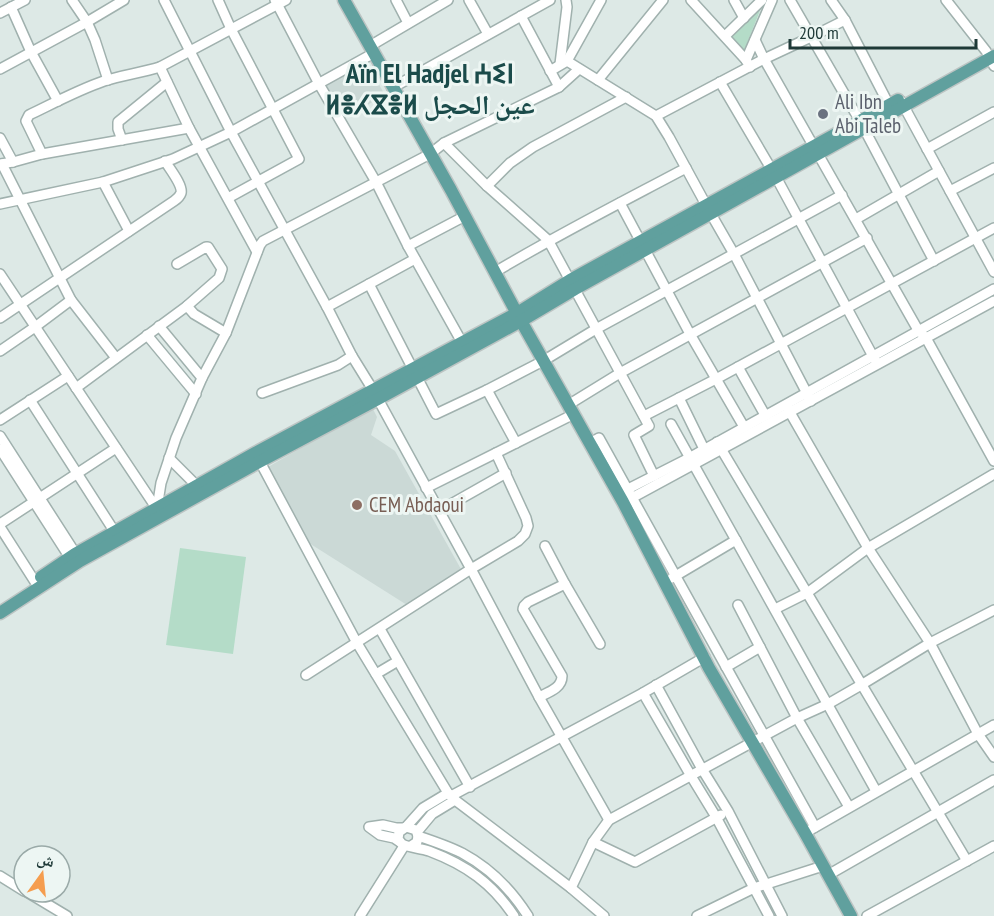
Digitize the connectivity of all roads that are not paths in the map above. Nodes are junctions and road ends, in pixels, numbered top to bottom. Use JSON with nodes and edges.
{"nodes":[{"id":1,"x":25,"y":0,"type":"edge"},
{"id":2,"x":72,"y":0,"type":"edge"},
{"id":3,"x":124,"y":0,"type":"edge"},
{"id":4,"x":164,"y":0,"type":"edge"},
{"id":5,"x":218,"y":0,"type":"edge"},
{"id":6,"x":344,"y":0,"type":"edge"},
{"id":7,"x":396,"y":0,"type":"edge"},
{"id":8,"x":448,"y":0,"type":"edge"},
{"id":9,"x":469,"y":0,"type":"edge"},
{"id":10,"x":550,"y":0,"type":"edge"},
{"id":11,"x":566,"y":0,"type":"edge"},
{"id":12,"x":601,"y":0,"type":"edge"},
{"id":13,"x":663,"y":0,"type":"edge"},
{"id":14,"x":691,"y":0,"type":"edge"},
{"id":15,"x":734,"y":0,"type":"edge"},
{"id":16,"x":762,"y":0,"type":"edge"},
{"id":17,"x":772,"y":0,"type":"edge"},
{"id":18,"x":790,"y":0,"type":"edge"},
{"id":19,"x":831,"y":0,"type":"edge"},
{"id":20,"x":946,"y":0,"type":"edge"},
{"id":21,"x":279,"y":2,"type":"edge"},
{"id":22,"x":11,"y":7,"type":"junction"},
{"id":23,"x":0,"y":13,"type":"edge"},
{"id":24,"x":521,"y":16,"type":"junction"},
{"id":25,"x":744,"y":18,"type":"junction"},
{"id":26,"x":844,"y":20,"type":"junction"},
{"id":27,"x":87,"y":22,"type":"junction"},
{"id":28,"x":408,"y":23,"type":"junction"},
{"id":29,"x":231,"y":29,"type":"junction"},
{"id":30,"x":488,"y":34,"type":"junction"},
{"id":31,"x":725,"y":36,"type":"junction"},
{"id":32,"x":811,"y":38,"type":"junction"},
{"id":33,"x":755,"y":40,"type":"junction"},
{"id":34,"x":372,"y":49,"type":"junction"},
{"id":35,"x":190,"y":51,"type":"junction"},
{"id":36,"x":31,"y":52,"type":"junction"},
{"id":37,"x":992,"y":56,"type":"edge"},
{"id":38,"x":764,"y":59,"type":"junction"},
{"id":39,"x":564,"y":62,"type":"junction"},
{"id":40,"x":748,"y":63,"type":"junction"},
{"id":41,"x":160,"y":67,"type":"junction"},
{"id":42,"x":0,"y":69,"type":"edge"},
{"id":43,"x":579,"y":69,"type":"junction"},
{"id":44,"x":550,"y":71,"type":"junction"},
{"id":45,"x":108,"y":80,"type":"junction"},
{"id":46,"x":598,"y":80,"type":"junction"},
{"id":47,"x":167,"y":82,"type":"junction"},
{"id":48,"x":720,"y":82,"type":"junction"},
{"id":49,"x":319,"y":84,"type":"junction"},
{"id":50,"x":559,"y":87,"type":"junction"},
{"id":51,"x":392,"y":88,"type":"junction"},
{"id":52,"x":626,"y":97,"type":"junction"},
{"id":53,"x":58,"y":101,"type":"junction"},
{"id":54,"x":897,"y":103,"type":"junction"},
{"id":55,"x":272,"y":108,"type":"junction"},
{"id":56,"x":994,"y":112,"type":"edge"},
{"id":57,"x":656,"y":116,"type":"junction"},
{"id":58,"x":862,"y":125,"type":"junction"},
{"id":59,"x":189,"y":128,"type":"junction"},
{"id":60,"x":231,"y":132,"type":"junction"},
{"id":61,"x":0,"y":138,"type":"edge"},
{"id":62,"x":122,"y":140,"type":"junction"},
{"id":63,"x":444,"y":143,"type":"junction"},
{"id":64,"x":200,"y":146,"type":"junction"},
{"id":65,"x":927,"y":149,"type":"junction"},
{"id":66,"x":817,"y":150,"type":"junction"},
{"id":67,"x":430,"y":153,"type":"junction"},
{"id":68,"x":42,"y":154,"type":"junction"},
{"id":69,"x":165,"y":161,"type":"junction"},
{"id":70,"x":13,"y":162,"type":"junction"},
{"id":71,"x":1,"y":164,"type":"edge"},
{"id":72,"x":686,"y":168,"type":"junction"},
{"id":73,"x":994,"y":168,"type":"edge"},
{"id":74,"x":939,"y":171,"type":"junction"},
{"id":75,"x":774,"y":173,"type":"junction"},
{"id":76,"x":258,"y":181,"type":"junction"},
{"id":77,"x":103,"y":182,"type":"junction"},
{"id":78,"x":376,"y":182,"type":"junction"},
{"id":79,"x":488,"y":186,"type":"junction"},
{"id":80,"x":950,"y":191,"type":"junction"},
{"id":81,"x":899,"y":194,"type":"junction"},
{"id":82,"x":842,"y":195,"type":"junction"},
{"id":83,"x":228,"y":198,"type":"junction"},
{"id":84,"x":21,"y":201,"type":"junction"},
{"id":85,"x":620,"y":203,"type":"junction"},
{"id":86,"x":0,"y":204,"type":"edge"},
{"id":87,"x":708,"y":210,"type":"junction"},
{"id":88,"x":465,"y":216,"type":"junction"},
{"id":89,"x":799,"y":219,"type":"junction"},
{"id":90,"x":856,"y":219,"type":"junction"},
{"id":91,"x":994,"y":228,"type":"edge"},
{"id":92,"x":285,"y":230,"type":"junction"},
{"id":93,"x":129,"y":231,"type":"junction"},
{"id":94,"x":867,"y":238,"type":"junction"},
{"id":95,"x":976,"y":238,"type":"junction"},
{"id":96,"x":548,"y":240,"type":"junction"},
{"id":97,"x":408,"y":246,"type":"junction"},
{"id":98,"x":643,"y":247,"type":"junction"},
{"id":99,"x":257,"y":252,"type":"junction"},
{"id":100,"x":734,"y":254,"type":"junction"},
{"id":101,"x":415,"y":259,"type":"junction"},
{"id":102,"x":934,"y":261,"type":"junction"},
{"id":103,"x":822,"y":262,"type":"junction"},
{"id":104,"x":177,"y":264,"type":"dead end"},
{"id":105,"x":495,"y":272,"type":"junction"},
{"id":106,"x":994,"y":272,"type":"edge"},
{"id":107,"x":0,"y":274,"type":"edge"},
{"id":108,"x":60,"y":278,"type":"junction"},
{"id":109,"x":369,"y":284,"type":"junction"},
{"id":110,"x":892,"y":284,"type":"junction"},
{"id":111,"x":573,"y":285,"type":"junction"},
{"id":112,"x":994,"y":289,"type":"edge"},
{"id":113,"x":667,"y":291,"type":"junction"},
{"id":114,"x":758,"y":297,"type":"junction"},
{"id":115,"x":71,"y":300,"type":"junction"},
{"id":116,"x":994,"y":301,"type":"edge"},
{"id":117,"x":20,"y":305,"type":"junction"},
{"id":118,"x":186,"y":306,"type":"junction"},
{"id":119,"x":327,"y":307,"type":"junction"},
{"id":120,"x":847,"y":309,"type":"junction"},
{"id":121,"x":519,"y":317,"type":"junction"},
{"id":122,"x":0,"y":318,"type":"edge"},
{"id":123,"x":159,"y":326,"type":"junction"},
{"id":124,"x":35,"y":327,"type":"junction"},
{"id":125,"x":596,"y":329,"type":"junction"},
{"id":126,"x":918,"y":330,"type":"junction"},
{"id":127,"x":226,"y":333,"type":"junction"},
{"id":128,"x":690,"y":334,"type":"junction"},
{"id":129,"x":147,"y":335,"type":"junction"},
{"id":130,"x":926,"y":338,"type":"junction"},
{"id":131,"x":782,"y":344,"type":"junction"},
{"id":132,"x":464,"y":347,"type":"junction"},
{"id":133,"x":0,"y":351,"type":"edge"},
{"id":134,"x":352,"y":356,"type":"junction"},
{"id":135,"x":872,"y":356,"type":"junction"},
{"id":136,"x":116,"y":358,"type":"junction"},
{"id":137,"x":543,"y":361,"type":"junction"},
{"id":138,"x":877,"y":365,"type":"junction"},
{"id":139,"x":738,"y":367,"type":"junction"},
{"id":140,"x":416,"y":373,"type":"junction"},
{"id":141,"x":620,"y":373,"type":"junction"},
{"id":142,"x":68,"y":376,"type":"junction"},
{"id":143,"x":202,"y":378,"type":"junction"},
{"id":144,"x":716,"y":379,"type":"junction"},
{"id":145,"x":76,"y":388,"type":"junction"},
{"id":146,"x":487,"y":390,"type":"junction"},
{"id":147,"x":262,"y":393,"type":"dead end"},
{"id":148,"x":196,"y":394,"type":"junction"},
{"id":149,"x":375,"y":395,"type":"junction"},
{"id":150,"x":809,"y":396,"type":"junction"},
{"id":151,"x":679,"y":398,"type":"junction"},
{"id":152,"x":30,"y":400,"type":"junction"},
{"id":153,"x":787,"y":408,"type":"junction"},
{"id":154,"x":571,"y":409,"type":"junction"},
{"id":155,"x":765,"y":415,"type":"junction"},
{"id":156,"x":644,"y":416,"type":"junction"},
{"id":157,"x":0,"y":420,"type":"edge"},
{"id":158,"x":671,"y":424,"type":"dead end"},
{"id":159,"x":744,"y":427,"type":"junction"},
{"id":160,"x":0,"y":436,"type":"edge"},
{"id":161,"x":516,"y":443,"type":"junction"},
{"id":162,"x":720,"y":446,"type":"junction"},
{"id":163,"x":116,"y":448,"type":"junction"},
{"id":164,"x":705,"y":449,"type":"junction"},
{"id":165,"x":0,"y":450,"type":"edge"},
{"id":166,"x":496,"y":453,"type":"junction"},
{"id":167,"x":169,"y":458,"type":"junction"},
{"id":168,"x":257,"y":458,"type":"junction"},
{"id":169,"x":691,"y":461,"type":"junction"},
{"id":170,"x":994,"y":461,"type":"edge"},
{"id":171,"x":506,"y":473,"type":"junction"},
{"id":172,"x":77,"y":474,"type":"junction"},
{"id":173,"x":994,"y":474,"type":"edge"},
{"id":174,"x":654,"y":476,"type":"junction"},
{"id":175,"x":426,"y":489,"type":"junction"},
{"id":176,"x":199,"y":490,"type":"junction"},
{"id":177,"x":625,"y":495,"type":"junction"},
{"id":178,"x":37,"y":500,"type":"junction"},
{"id":179,"x":439,"y":511,"type":"junction"},
{"id":180,"x":159,"y":512,"type":"junction"},
{"id":181,"x":0,"y":525,"type":"edge"},
{"id":182,"x":117,"y":535,"type":"junction"},
{"id":183,"x":736,"y":540,"type":"junction"},
{"id":184,"x":545,"y":546,"type":"dead end"},
{"id":185,"x":868,"y":548,"type":"junction"},
{"id":186,"x":75,"y":559,"type":"junction"},
{"id":187,"x":471,"y":569,"type":"junction"},
{"id":188,"x":670,"y":579,"type":"junction"},
{"id":189,"x":37,"y":584,"type":"junction"},
{"id":190,"x":565,"y":584,"type":"junction"},
{"id":191,"x":807,"y":594,"type":"junction"},
{"id":192,"x":0,"y":604,"type":"edge"},
{"id":193,"x":738,"y":605,"type":"dead end"},
{"id":194,"x":775,"y":609,"type":"junction"},
{"id":195,"x":994,"y":610,"type":"edge"},
{"id":196,"x":0,"y":613,"type":"edge"},
{"id":197,"x":380,"y":629,"type":"junction"},
{"id":198,"x":357,"y":643,"type":"junction"},
{"id":199,"x":930,"y":643,"type":"junction"},
{"id":200,"x":600,"y":644,"type":"dead end"},
{"id":201,"x":760,"y":647,"type":"junction"},
{"id":202,"x":705,"y":657,"type":"junction"},
{"id":203,"x":398,"y":661,"type":"junction"},
{"id":204,"x":726,"y":667,"type":"junction"},
{"id":205,"x":376,"y":674,"type":"junction"},
{"id":206,"x":306,"y":675,"type":"dead end"},
{"id":207,"x":656,"y":685,"type":"junction"},
{"id":208,"x":861,"y":685,"type":"junction"},
{"id":209,"x":643,"y":693,"type":"junction"},
{"id":210,"x":539,"y":697,"type":"junction"},
{"id":211,"x":828,"y":704,"type":"junction"},
{"id":212,"x":797,"y":718,"type":"junction"},
{"id":213,"x":994,"y":725,"type":"edge"},
{"id":214,"x":978,"y":734,"type":"junction"},
{"id":215,"x":764,"y":736,"type":"junction"},
{"id":216,"x":562,"y":738,"type":"junction"},
{"id":217,"x":753,"y":742,"type":"junction"},
{"id":218,"x":994,"y":756,"type":"edge"},
{"id":219,"x":702,"y":769,"type":"junction"},
{"id":220,"x":914,"y":771,"type":"junction"},
{"id":221,"x":690,"y":776,"type":"junction"},
{"id":222,"x":994,"y":780,"type":"edge"},
{"id":223,"x":470,"y":787,"type":"junction"},
{"id":224,"x":876,"y":791,"type":"junction"},
{"id":225,"x":451,"y":797,"type":"junction"},
{"id":226,"x":849,"y":807,"type":"junction"},
{"id":227,"x":728,"y":811,"type":"junction"},
{"id":228,"x":937,"y":812,"type":"junction"},
{"id":229,"x":716,"y":817,"type":"junction"},
{"id":230,"x":609,"y":820,"type":"junction"},
{"id":231,"x":405,"y":827,"type":"junction"},
{"id":232,"x":810,"y":830,"type":"junction"},
{"id":233,"x":418,"y":834,"type":"junction"},
{"id":234,"x":593,"y":842,"type":"junction"},
{"id":235,"x":405,"y":844,"type":"junction"},
{"id":236,"x":994,"y":846,"type":"edge"},
{"id":237,"x":967,"y":861,"type":"junction"},
{"id":238,"x":825,"y":870,"type":"junction"},
{"id":239,"x":766,"y":885,"type":"junction"},
{"id":240,"x":571,"y":888,"type":"junction"},
{"id":241,"x":754,"y":888,"type":"junction"},
{"id":242,"x":47,"y":904,"type":"edge"},
{"id":243,"x":67,"y":916,"type":"edge"},
{"id":244,"x":360,"y":916,"type":"edge"},
{"id":245,"x":514,"y":916,"type":"edge"},
{"id":246,"x":528,"y":916,"type":"edge"},
{"id":247,"x":604,"y":916,"type":"edge"},
{"id":248,"x":697,"y":916,"type":"edge"},
{"id":249,"x":769,"y":916,"type":"edge"},
{"id":250,"x":782,"y":916,"type":"edge"},
{"id":251,"x":851,"y":916,"type":"edge"},
{"id":252,"x":867,"y":916,"type":"edge"}],
"edges":[{"from":1,"to":22,"type":"street"},
{"from":2,"to":27,"type":"street"},
{"from":3,"to":27,"type":"street"},
{"from":4,"to":35,"type":"street"},
{"from":5,"to":29,"type":"street"},
{"from":6,"to":34,"type":"main road"},
{"from":7,"to":28,"type":"street"},
{"from":8,"to":28,"type":"street"},
{"from":9,"to":30,"type":"street"},
{"from":10,"to":24,"type":"street"},
{"from":11,"to":39,"type":"street"},
{"from":12,"to":39,"type":"street"},
{"from":13,"to":46,"type":"street"},
{"from":14,"to":31,"type":"street"},
{"from":15,"to":25,"type":"street"},
{"from":16,"to":25,"type":"street"},
{"from":17,"to":33,"type":"street"},
{"from":18,"to":32,"type":"street"},
{"from":19,"to":26,"type":"street"},
{"from":20,"to":37,"type":"street"},
{"from":21,"to":29,"type":"street"},
{"from":21,"to":49,"type":"street"},
{"from":22,"to":23,"type":"street"},
{"from":22,"to":36,"type":"street"},
{"from":24,"to":30,"type":"street"},
{"from":24,"to":44,"type":"street"},
{"from":25,"to":31,"type":"street"},
{"from":26,"to":32,"type":"street"},
{"from":26,"to":54,"type":"street"},
{"from":27,"to":36,"type":"street"},
{"from":27,"to":45,"type":"street"},
{"from":28,"to":34,"type":"street"},
{"from":29,"to":35,"type":"street"},
{"from":29,"to":55,"type":"street"},
{"from":30,"to":51,"type":"street"},
{"from":31,"to":40,"type":"street"},
{"from":32,"to":38,"type":"street"},
{"from":32,"to":58,"type":"street"},
{"from":33,"to":38,"type":"street"},
{"from":33,"to":40,"type":"street"},
{"from":34,"to":49,"type":"street"},
{"from":34,"to":51,"type":"main road"},
{"from":35,"to":41,"type":"street"},
{"from":35,"to":60,"type":"street"},
{"from":36,"to":42,"type":"street"},
{"from":36,"to":53,"type":"street"},
{"from":37,"to":54,"type":"main road"},
{"from":38,"to":40,"type":"street"},
{"from":38,"to":66,"type":"street"},
{"from":39,"to":43,"type":"street"},
{"from":39,"to":44,"type":"street"},
{"from":40,"to":48,"type":"street"},
{"from":41,"to":45,"type":"street"},
{"from":41,"to":47,"type":"street"},
{"from":43,"to":46,"type":"street"},
{"from":43,"to":50,"type":"street"},
{"from":44,"to":50,"type":"street"},
{"from":45,"to":53,"type":"street"},
{"from":46,"to":52,"type":"street"},
{"from":47,"to":59,"type":"street"},
{"from":47,"to":62,"type":"street"},
{"from":48,"to":57,"type":"street"},
{"from":48,"to":75,"type":"street"},
{"from":49,"to":55,"type":"street"},
{"from":49,"to":78,"type":"street"},
{"from":50,"to":63,"type":"street"},
{"from":51,"to":67,"type":"main road"},
{"from":52,"to":57,"type":"street"},
{"from":52,"to":79,"type":"street"},
{"from":53,"to":68,"type":"street"},
{"from":54,"to":58,"type":"main road"},
{"from":54,"to":65,"type":"street"},
{"from":55,"to":60,"type":"street"},
{"from":55,"to":76,"type":"street"},
{"from":56,"to":65,"type":"street"},
{"from":57,"to":72,"type":"street"},
{"from":58,"to":66,"type":"main road"},
{"from":58,"to":81,"type":"street"},
{"from":59,"to":62,"type":"street"},
{"from":59,"to":64,"type":"street"},
{"from":60,"to":64,"type":"street"},
{"from":60,"to":76,"type":"street"},
{"from":61,"to":70,"type":"street"},
{"from":62,"to":68,"type":"street"},
{"from":63,"to":67,"type":"street"},
{"from":63,"to":79,"type":"street"},
{"from":64,"to":69,"type":"street"},
{"from":64,"to":83,"type":"street"},
{"from":65,"to":74,"type":"street"},
{"from":66,"to":75,"type":"main road"},
{"from":66,"to":82,"type":"street"},
{"from":67,"to":78,"type":"street"},
{"from":67,"to":88,"type":"main road"},
{"from":68,"to":70,"type":"street"},
{"from":69,"to":77,"type":"street"},
{"from":69,"to":93,"type":"street"},
{"from":70,"to":71,"type":"street"},
{"from":71,"to":84,"type":"street"},
{"from":72,"to":85,"type":"street"},
{"from":72,"to":87,"type":"street"},
{"from":73,"to":80,"type":"street"},
{"from":74,"to":80,"type":"street"},
{"from":74,"to":81,"type":"street"},
{"from":75,"to":87,"type":"main road"},
{"from":75,"to":89,"type":"street"},
{"from":76,"to":83,"type":"street"},
{"from":76,"to":92,"type":"street"},
{"from":77,"to":84,"type":"street"},
{"from":77,"to":93,"type":"street"},
{"from":78,"to":92,"type":"street"},
{"from":78,"to":97,"type":"street"},
{"from":79,"to":96,"type":"street"},
{"from":80,"to":95,"type":"street"},
{"from":81,"to":90,"type":"street"},
{"from":81,"to":102,"type":"street"},
{"from":82,"to":89,"type":"street"},
{"from":82,"to":90,"type":"street"},
{"from":83,"to":99,"type":"street"},
{"from":84,"to":86,"type":"street"},
{"from":84,"to":108,"type":"street"},
{"from":85,"to":96,"type":"street"},
{"from":85,"to":98,"type":"street"},
{"from":87,"to":98,"type":"main road"},
{"from":87,"to":100,"type":"street"},
{"from":88,"to":97,"type":"street"},
{"from":88,"to":105,"type":"main road"},
{"from":89,"to":100,"type":"street"},
{"from":89,"to":103,"type":"street"},
{"from":90,"to":94,"type":"street"},
{"from":91,"to":95,"type":"street"},
{"from":92,"to":99,"type":"street"},
{"from":92,"to":119,"type":"street"},
{"from":93,"to":108,"type":"street"},
{"from":94,"to":103,"type":"street"},
{"from":94,"to":110,"type":"street"},
{"from":95,"to":102,"type":"street"},
{"from":95,"to":106,"type":"street"},
{"from":96,"to":105,"type":"street"},
{"from":96,"to":111,"type":"street"},
{"from":97,"to":101,"type":"street"},
{"from":98,"to":111,"type":"main road"},
{"from":98,"to":113,"type":"street"},
{"from":99,"to":127,"type":"street"},
{"from":100,"to":113,"type":"street"},
{"from":100,"to":114,"type":"street"},
{"from":101,"to":109,"type":"street"},
{"from":101,"to":132,"type":"street"},
{"from":102,"to":110,"type":"street"},
{"from":103,"to":114,"type":"street"},
{"from":103,"to":120,"type":"street"},
{"from":104,"to":118,"type":"street"},
{"from":105,"to":121,"type":"main road"},
{"from":107,"to":117,"type":"street"},
{"from":108,"to":115,"type":"street"},
{"from":108,"to":117,"type":"street"},
{"from":109,"to":119,"type":"street"},
{"from":109,"to":140,"type":"street"},
{"from":110,"to":120,"type":"street"},
{"from":110,"to":126,"type":"street"},
{"from":111,"to":121,"type":"main road"},
{"from":111,"to":125,"type":"street"},
{"from":112,"to":126,"type":"street"},
{"from":113,"to":125,"type":"street"},
{"from":113,"to":128,"type":"street"},
{"from":114,"to":128,"type":"street"},
{"from":114,"to":131,"type":"street"},
{"from":115,"to":124,"type":"street"},
{"from":115,"to":136,"type":"street"},
{"from":116,"to":130,"type":"street"},
{"from":117,"to":122,"type":"street"},
{"from":117,"to":124,"type":"street"},
{"from":118,"to":123,"type":"street"},
{"from":118,"to":127,"type":"street"},
{"from":119,"to":134,"type":"street"},
{"from":120,"to":131,"type":"street"},
{"from":120,"to":135,"type":"street"},
{"from":121,"to":132,"type":"main road"},
{"from":121,"to":137,"type":"main road"},
{"from":123,"to":129,"type":"street"},
{"from":123,"to":143,"type":"street"},
{"from":124,"to":133,"type":"street"},
{"from":124,"to":142,"type":"street"},
{"from":125,"to":137,"type":"street"},
{"from":125,"to":141,"type":"street"},
{"from":126,"to":130,"type":"street"},
{"from":126,"to":135,"type":"street"},
{"from":127,"to":143,"type":"street"},
{"from":128,"to":141,"type":"street"},
{"from":128,"to":144,"type":"street"},
{"from":129,"to":136,"type":"street"},
{"from":129,"to":148,"type":"street"},
{"from":130,"to":138,"type":"street"},
{"from":130,"to":170,"type":"street"},
{"from":131,"to":139,"type":"street"},
{"from":131,"to":150,"type":"street"},
{"from":132,"to":140,"type":"main road"},
{"from":134,"to":147,"type":"street"},
{"from":134,"to":149,"type":"street"},
{"from":135,"to":138,"type":"street"},
{"from":135,"to":150,"type":"street"},
{"from":136,"to":145,"type":"street"},
{"from":137,"to":146,"type":"street"},
{"from":137,"to":154,"type":"main road"},
{"from":138,"to":150,"type":"street"},
{"from":139,"to":144,"type":"street"},
{"from":139,"to":155,"type":"street"},
{"from":140,"to":146,"type":"street"},
{"from":140,"to":149,"type":"main road"},
{"from":141,"to":154,"type":"street"},
{"from":141,"to":156,"type":"street"},
{"from":142,"to":145,"type":"street"},
{"from":142,"to":152,"type":"street"},
{"from":143,"to":148,"type":"street"},
{"from":144,"to":151,"type":"street"},
{"from":144,"to":159,"type":"street"},
{"from":145,"to":163,"type":"street"},
{"from":146,"to":161,"type":"street"},
{"from":148,"to":167,"type":"street"},
{"from":149,"to":168,"type":"main road"},
{"from":149,"to":175,"type":"street"},
{"from":150,"to":153,"type":"street"},
{"from":151,"to":156,"type":"street"},
{"from":151,"to":164,"type":"street"},
{"from":152,"to":157,"type":"street"},
{"from":152,"to":172,"type":"street"},
{"from":153,"to":155,"type":"street"},
{"from":153,"to":162,"type":"street"},
{"from":153,"to":185,"type":"street"},
{"from":154,"to":161,"type":"street"},
{"from":154,"to":177,"type":"main road"},
{"from":155,"to":159,"type":"street"},
{"from":156,"to":174,"type":"street"},
{"from":158,"to":169,"type":"street"},
{"from":159,"to":162,"type":"street"},
{"from":160,"to":178,"type":"street"},
{"from":161,"to":166,"type":"street"},
{"from":162,"to":164,"type":"street"},
{"from":162,"to":169,"type":"street"},
{"from":162,"to":191,"type":"street"},
{"from":163,"to":172,"type":"street"},
{"from":163,"to":180,"type":"street"},
{"from":164,"to":169,"type":"street"},
{"from":165,"to":178,"type":"street"},
{"from":166,"to":171,"type":"street"},
{"from":166,"to":175,"type":"street"},
{"from":167,"to":176,"type":"street"},
{"from":167,"to":180,"type":"street"},
{"from":168,"to":176,"type":"main road"},
{"from":168,"to":198,"type":"street"},
{"from":169,"to":174,"type":"street"},
{"from":169,"to":177,"type":"street"},
{"from":169,"to":183,"type":"street"},
{"from":171,"to":179,"type":"street"},
{"from":171,"to":187,"type":"street"},
{"from":172,"to":178,"type":"street"},
{"from":172,"to":182,"type":"street"},
{"from":173,"to":185,"type":"street"},
{"from":174,"to":177,"type":"street"},
{"from":175,"to":179,"type":"street"},
{"from":176,"to":180,"type":"main road"},
{"from":177,"to":188,"type":"main road"},
{"from":178,"to":181,"type":"street"},
{"from":178,"to":186,"type":"street"},
{"from":179,"to":187,"type":"street"},
{"from":180,"to":182,"type":"main road"},
{"from":181,"to":189,"type":"street"},
{"from":182,"to":186,"type":"main road"},
{"from":183,"to":188,"type":"street"},
{"from":183,"to":194,"type":"street"},
{"from":184,"to":190,"type":"street"},
{"from":185,"to":191,"type":"street"},
{"from":185,"to":199,"type":"street"},
{"from":186,"to":189,"type":"main road"},
{"from":187,"to":197,"type":"street"},
{"from":187,"to":210,"type":"street"},
{"from":188,"to":202,"type":"main road"},
{"from":188,"to":204,"type":"street"},
{"from":189,"to":192,"type":"main road"},
{"from":189,"to":196,"type":"main road"},
{"from":190,"to":200,"type":"street"},
{"from":190,"to":210,"type":"street"},
{"from":191,"to":194,"type":"street"},
{"from":191,"to":208,"type":"street"},
{"from":193,"to":201,"type":"street"},
{"from":194,"to":211,"type":"street"},
{"from":195,"to":199,"type":"street"},
{"from":197,"to":198,"type":"street"},
{"from":197,"to":203,"type":"street"},
{"from":198,"to":205,"type":"street"},
{"from":198,"to":206,"type":"street"},
{"from":199,"to":208,"type":"street"},
{"from":199,"to":214,"type":"street"},
{"from":201,"to":204,"type":"street"},
{"from":201,"to":212,"type":"street"},
{"from":202,"to":207,"type":"street"},
{"from":202,"to":217,"type":"main road"},
{"from":203,"to":205,"type":"street"},
{"from":203,"to":223,"type":"street"},
{"from":204,"to":215,"type":"street"},
{"from":205,"to":225,"type":"street"},
{"from":207,"to":209,"type":"street"},
{"from":207,"to":219,"type":"street"},
{"from":208,"to":211,"type":"street"},
{"from":208,"to":220,"type":"street"},
{"from":209,"to":216,"type":"street"},
{"from":209,"to":221,"type":"street"},
{"from":210,"to":216,"type":"street"},
{"from":211,"to":212,"type":"street"},
{"from":211,"to":224,"type":"street"},
{"from":212,"to":215,"type":"street"},
{"from":212,"to":226,"type":"street"},
{"from":213,"to":214,"type":"street"},
{"from":214,"to":218,"type":"street"},
{"from":214,"to":220,"type":"street"},
{"from":215,"to":217,"type":"street"},
{"from":215,"to":232,"type":"street"},
{"from":216,"to":223,"type":"street"},
{"from":216,"to":230,"type":"street"},
{"from":217,"to":219,"type":"street"},
{"from":217,"to":232,"type":"main road"},
{"from":219,"to":221,"type":"street"},
{"from":219,"to":227,"type":"street"},
{"from":220,"to":224,"type":"street"},
{"from":220,"to":228,"type":"street"},
{"from":221,"to":229,"type":"street"},
{"from":221,"to":230,"type":"street"},
{"from":222,"to":228,"type":"street"},
{"from":223,"to":225,"type":"street"},
{"from":224,"to":226,"type":"street"},
{"from":225,"to":231,"type":"street"},
{"from":225,"to":233,"type":"street"},
{"from":225,"to":240,"type":"street"},
{"from":226,"to":232,"type":"street"},
{"from":227,"to":229,"type":"street"},
{"from":227,"to":239,"type":"street"},
{"from":228,"to":237,"type":"street"},
{"from":228,"to":238,"type":"street"},
{"from":229,"to":234,"type":"street"},
{"from":229,"to":241,"type":"street"},
{"from":230,"to":234,"type":"street"},
{"from":231,"to":233,"type":"street"},
{"from":231,"to":235,"type":"street"},
{"from":231,"to":235,"type":"street"},
{"from":232,"to":238,"type":"main road"},
{"from":233,"to":235,"type":"street"},
{"from":233,"to":246,"type":"street"},
{"from":234,"to":240,"type":"street"},
{"from":235,"to":244,"type":"street"},
{"from":235,"to":245,"type":"street"},
{"from":236,"to":237,"type":"street"},
{"from":237,"to":252,"type":"street"},
{"from":238,"to":239,"type":"street"},
{"from":238,"to":251,"type":"main road"},
{"from":239,"to":241,"type":"street"},
{"from":239,"to":250,"type":"street"},
{"from":240,"to":247,"type":"street"},
{"from":241,"to":248,"type":"street"},
{"from":241,"to":249,"type":"street"},
{"from":242,"to":243,"type":"street"}]}
